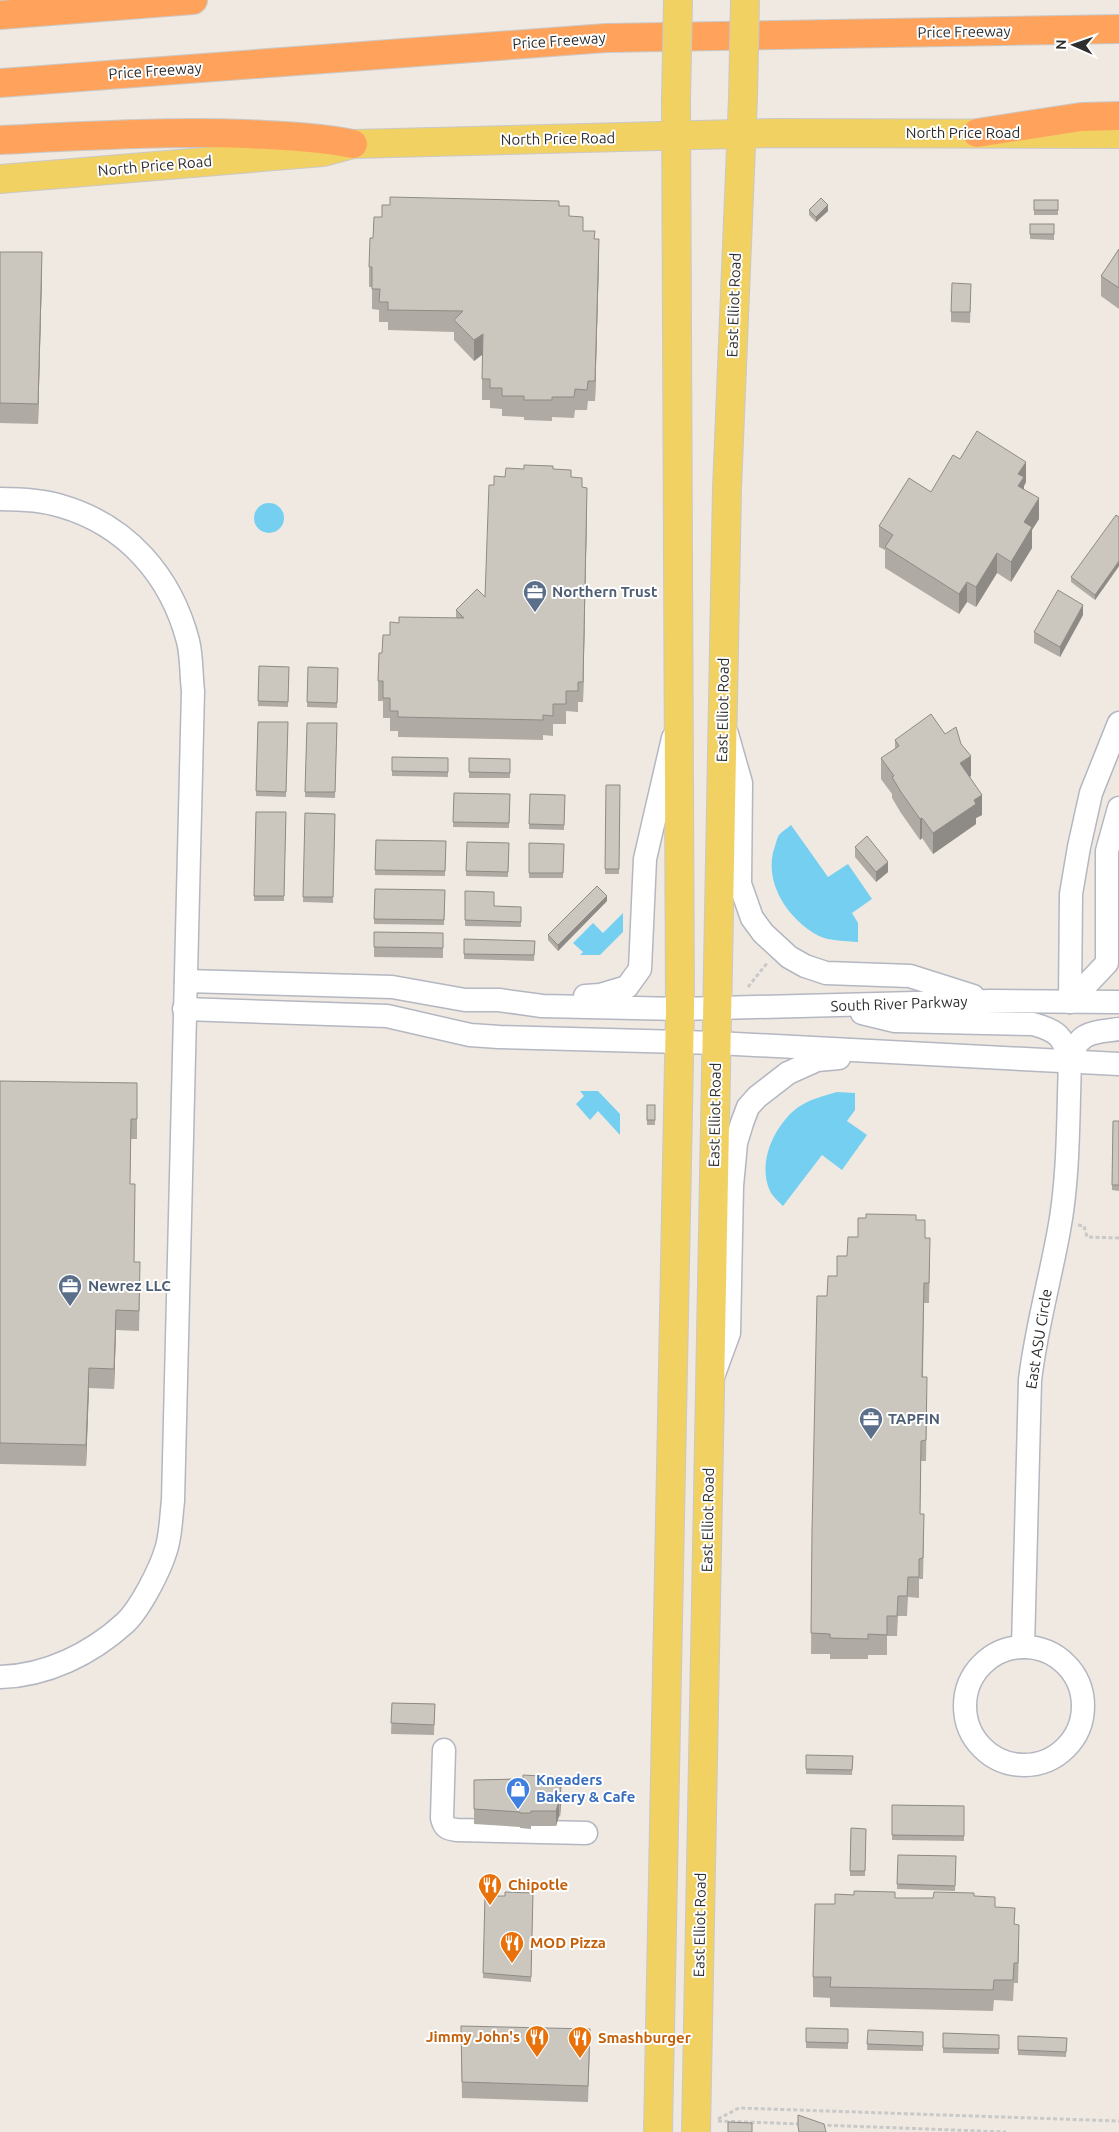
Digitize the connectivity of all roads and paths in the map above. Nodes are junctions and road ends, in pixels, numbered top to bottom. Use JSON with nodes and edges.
{"nodes":[{"id":1,"x":193,"y":0,"type":"edge"},
{"id":2,"x":678,"y":0,"type":"edge"},
{"id":3,"x":745,"y":0,"type":"edge"},
{"id":4,"x":0,"y":15,"type":"edge"},
{"id":5,"x":1119,"y":29,"type":"edge"},
{"id":6,"x":0,"y":83,"type":"edge"},
{"id":7,"x":1119,"y":116,"type":"edge"},
{"id":8,"x":977,"y":133,"type":"junction"},
{"id":9,"x":742,"y":134,"type":"junction"},
{"id":10,"x":1119,"y":134,"type":"edge"},
{"id":11,"x":676,"y":136,"type":"junction"},
{"id":12,"x":0,"y":140,"type":"edge"},
{"id":13,"x":353,"y":144,"type":"junction"},
{"id":14,"x":0,"y":179,"type":"edge"},
{"id":15,"x":0,"y":499,"type":"edge"},
{"id":16,"x":722,"y":720,"type":"junction"},
{"id":17,"x":677,"y":723,"type":"junction"},
{"id":18,"x":1119,"y":723,"type":"edge"},
{"id":19,"x":1119,"y":808,"type":"edge"},
{"id":20,"x":773,"y":956,"type":"dead end"},
{"id":21,"x":186,"y":981,"type":"junction"},
{"id":22,"x":748,"y":987,"type":"dead end"},
{"id":23,"x":499,"y":1000,"type":"junction"},
{"id":24,"x":990,"y":1001,"type":"junction"},
{"id":25,"x":1070,"y":1002,"type":"junction"},
{"id":26,"x":1119,"y":1002,"type":"edge"},
{"id":27,"x":829,"y":1006,"type":"junction"},
{"id":28,"x":718,"y":1009,"type":"junction"},
{"id":29,"x":184,"y":1010,"type":"junction"},
{"id":30,"x":680,"y":1010,"type":"junction"},
{"id":31,"x":1119,"y":1029,"type":"edge"},
{"id":32,"x":679,"y":1042,"type":"junction"},
{"id":33,"x":717,"y":1043,"type":"junction"},
{"id":34,"x":906,"y":1053,"type":"junction"},
{"id":35,"x":1070,"y":1061,"type":"junction"},
{"id":36,"x":1119,"y":1064,"type":"edge"},
{"id":37,"x":1076,"y":1225,"type":"dead end"},
{"id":38,"x":1119,"y":1238,"type":"edge"},
{"id":39,"x":711,"y":1385,"type":"junction"},
{"id":40,"x":1023,"y":1647,"type":"junction"},
{"id":41,"x":0,"y":1677,"type":"edge"},
{"id":42,"x":666,"y":1714,"type":"junction"},
{"id":43,"x":444,"y":1750,"type":"dead end"},
{"id":44,"x":586,"y":1833,"type":"dead end"},
{"id":45,"x":702,"y":1833,"type":"junction"},
{"id":46,"x":1119,"y":2121,"type":"edge"},
{"id":47,"x":802,"y":2124,"type":"edge"},
{"id":48,"x":812,"y":2125,"type":"edge"},
{"id":49,"x":706,"y":2126,"type":"edge"},
{"id":50,"x":658,"y":2132,"type":"edge"},
{"id":51,"x":1006,"y":2132,"type":"edge"}],
"edges":[{"from":1,"to":4,"type":"highway"},
{"from":2,"to":11,"type":"main road","bridge":true},
{"from":3,"to":9,"type":"main road","name":"East Elliot Road","bridge":true},
{"from":5,"to":6,"type":"highway","name":"Price Freeway"},
{"from":7,"to":8,"type":"highway"},
{"from":8,"to":9,"type":"main road","name":"North Price Road"},
{"from":8,"to":10,"type":"main road","name":"North Price Road"},
{"from":9,"to":11,"type":"main road","name":"North Price Road"},
{"from":9,"to":16,"type":"main road","name":"East Elliot Road"},
{"from":11,"to":13,"type":"main road","name":"North Price Road"},
{"from":11,"to":17,"type":"main road"},
{"from":12,"to":13,"type":"highway"},
{"from":13,"to":14,"type":"main road","name":"North Price Road"},
{"from":15,"to":21,"type":"street"},
{"from":16,"to":24,"type":"street"},
{"from":16,"to":28,"type":"main road","name":"East Elliot Road"},
{"from":17,"to":23,"type":"street"},
{"from":17,"to":30,"type":"main road"},
{"from":18,"to":25,"type":"street"},
{"from":19,"to":25,"type":"street"},
{"from":20,"to":22,"type":"path"},
{"from":21,"to":23,"type":"street"},
{"from":21,"to":29,"type":"street"},
{"from":23,"to":30,"type":"street","name":"South River Parkway"},
{"from":24,"to":25,"type":"street","name":"South River Parkway"},
{"from":24,"to":27,"type":"street","name":"South River Parkway"},
{"from":25,"to":26,"type":"street","name":"South River Parkway"},
{"from":27,"to":28,"type":"street","name":"South River Parkway"},
{"from":27,"to":35,"type":"street"},
{"from":28,"to":30,"type":"street","name":"South River Parkway"},
{"from":28,"to":33,"type":"main road","name":"East Elliot Road"},
{"from":29,"to":32,"type":"street"},
{"from":29,"to":41,"type":"street"},
{"from":30,"to":32,"type":"main road"},
{"from":31,"to":35,"type":"street"},
{"from":32,"to":33,"type":"street"},
{"from":32,"to":42,"type":"main road"},
{"from":33,"to":34,"type":"street"},
{"from":33,"to":39,"type":"main road","name":"East Elliot Road"},
{"from":34,"to":35,"type":"street"},
{"from":34,"to":39,"type":"street"},
{"from":35,"to":36,"type":"street"},
{"from":35,"to":40,"type":"street","name":"East ASU Circle"},
{"from":37,"to":38,"type":"path"},
{"from":39,"to":45,"type":"main road","name":"East Elliot Road"},
{"from":40,"to":40,"type":"street"},
{"from":42,"to":45,"type":"main road"},
{"from":42,"to":50,"type":"main road"},
{"from":43,"to":44,"type":"street"},
{"from":45,"to":49,"type":"main road","name":"East Elliot Road"},
{"from":46,"to":49,"type":"path"},
{"from":47,"to":49,"type":"path"},
{"from":48,"to":51,"type":"path"}]}
